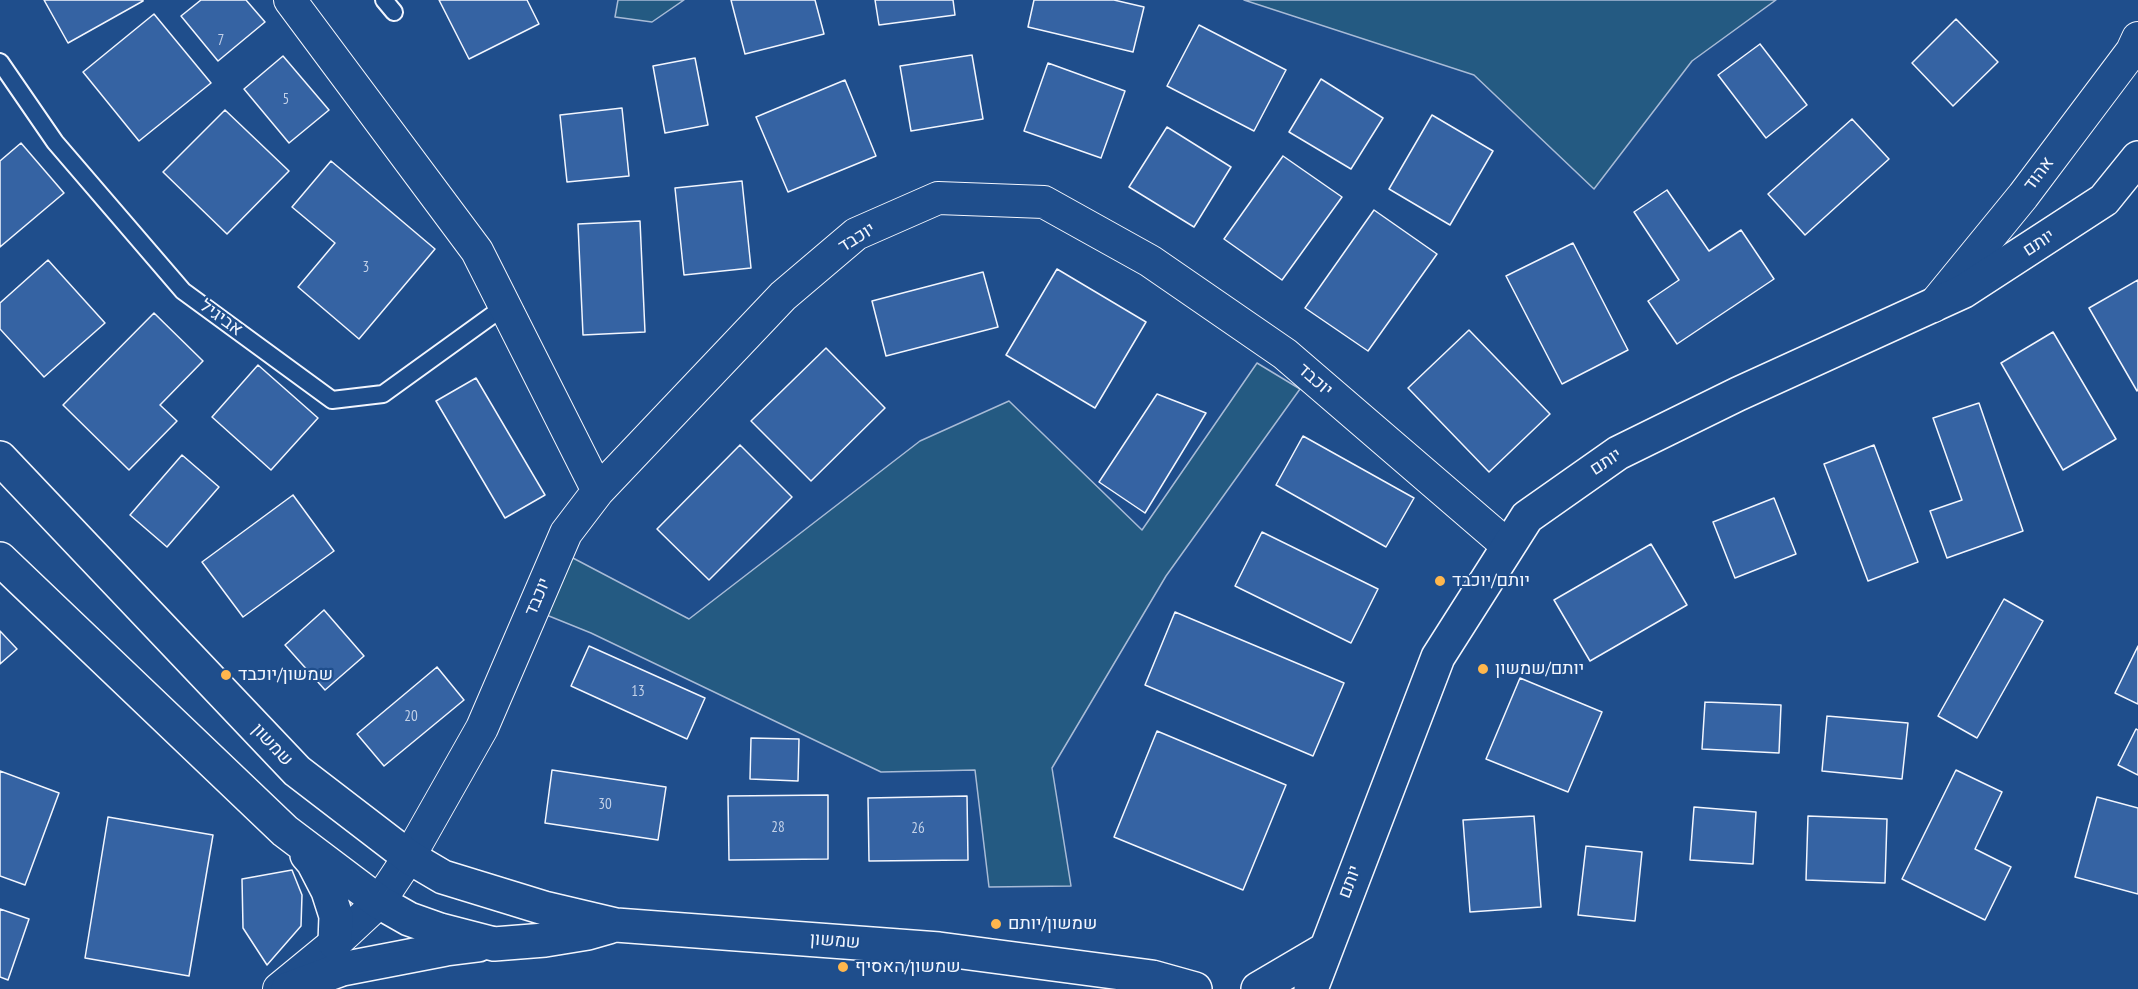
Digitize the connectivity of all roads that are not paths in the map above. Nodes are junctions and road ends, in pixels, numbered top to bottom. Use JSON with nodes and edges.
{"nodes":[{"id":1,"x":290,"y":0,"type":"edge"},
{"id":2,"x":2138,"y":38,"type":"edge"},
{"id":3,"x":0,"y":62,"type":"edge"},
{"id":4,"x":2138,"y":158,"type":"edge"},
{"id":5,"x":505,"y":306,"type":"junction"},
{"id":6,"x":1933,"y":306,"type":"junction"},
{"id":7,"x":0,"y":458,"type":"edge"},
{"id":8,"x":598,"y":490,"type":"junction"},
{"id":9,"x":1508,"y":546,"type":"junction"},
{"id":10,"x":0,"y":559,"type":"edge"},
{"id":11,"x":285,"y":831,"type":"junction"},
{"id":12,"x":409,"y":856,"type":"junction"},
{"id":13,"x":379,"y":902,"type":"junction"},
{"id":14,"x":616,"y":925,"type":"junction"},
{"id":15,"x":335,"y":943,"type":"junction"},
{"id":16,"x":494,"y":944,"type":"junction"},
{"id":17,"x":1326,"y":949,"type":"junction"},
{"id":18,"x":1164,"y":983,"type":"edge"},
{"id":19,"x":279,"y":989,"type":"edge"},
{"id":20,"x":288,"y":989,"type":"edge"},
{"id":21,"x":1195,"y":989,"type":"edge"},
{"id":22,"x":1258,"y":989,"type":"edge"},
{"id":23,"x":1311,"y":989,"type":"edge"},
{"id":24,"x":1322,"y":989,"type":"edge"}],
"edges":[{"from":1,"to":5,"type":"street"},
{"from":2,"to":6,"type":"street","name":"אהוד"},
{"from":3,"to":5,"type":"lane","name":"אביגיל"},
{"from":4,"to":6,"type":"street","name":"יותם"},
{"from":5,"to":8,"type":"street"},
{"from":6,"to":9,"type":"street","name":"יותם"},
{"from":7,"to":12,"type":"street","name":"שמשון"},
{"from":8,"to":9,"type":"street","name":"יוכבד"},
{"from":8,"to":12,"type":"street","name":"יוכבד"},
{"from":9,"to":17,"type":"street","name":"יותם"},
{"from":10,"to":11,"type":"street","name":"שמשון"},
{"from":11,"to":13,"type":"street","name":"שמשון"},
{"from":11,"to":15,"type":"street"},
{"from":12,"to":13,"type":"street","name":"יוכבד"},
{"from":12,"to":14,"type":"street","name":"שמשון"},
{"from":13,"to":15,"type":"street","name":"יוכבד"},
{"from":13,"to":16,"type":"street","name":"שמשון"},
{"from":14,"to":16,"type":"street","name":"שמשון"},
{"from":14,"to":18,"type":"street","name":"שמשון"},
{"from":15,"to":19,"type":"street","name":"יוכבד"},
{"from":16,"to":20,"type":"street"},
{"from":17,"to":22,"type":"street"},
{"from":17,"to":23,"type":"street","name":"יותם"},
{"from":17,"to":24,"type":"street"},
{"from":18,"to":21,"type":"street","name":"שמשון"}]}
